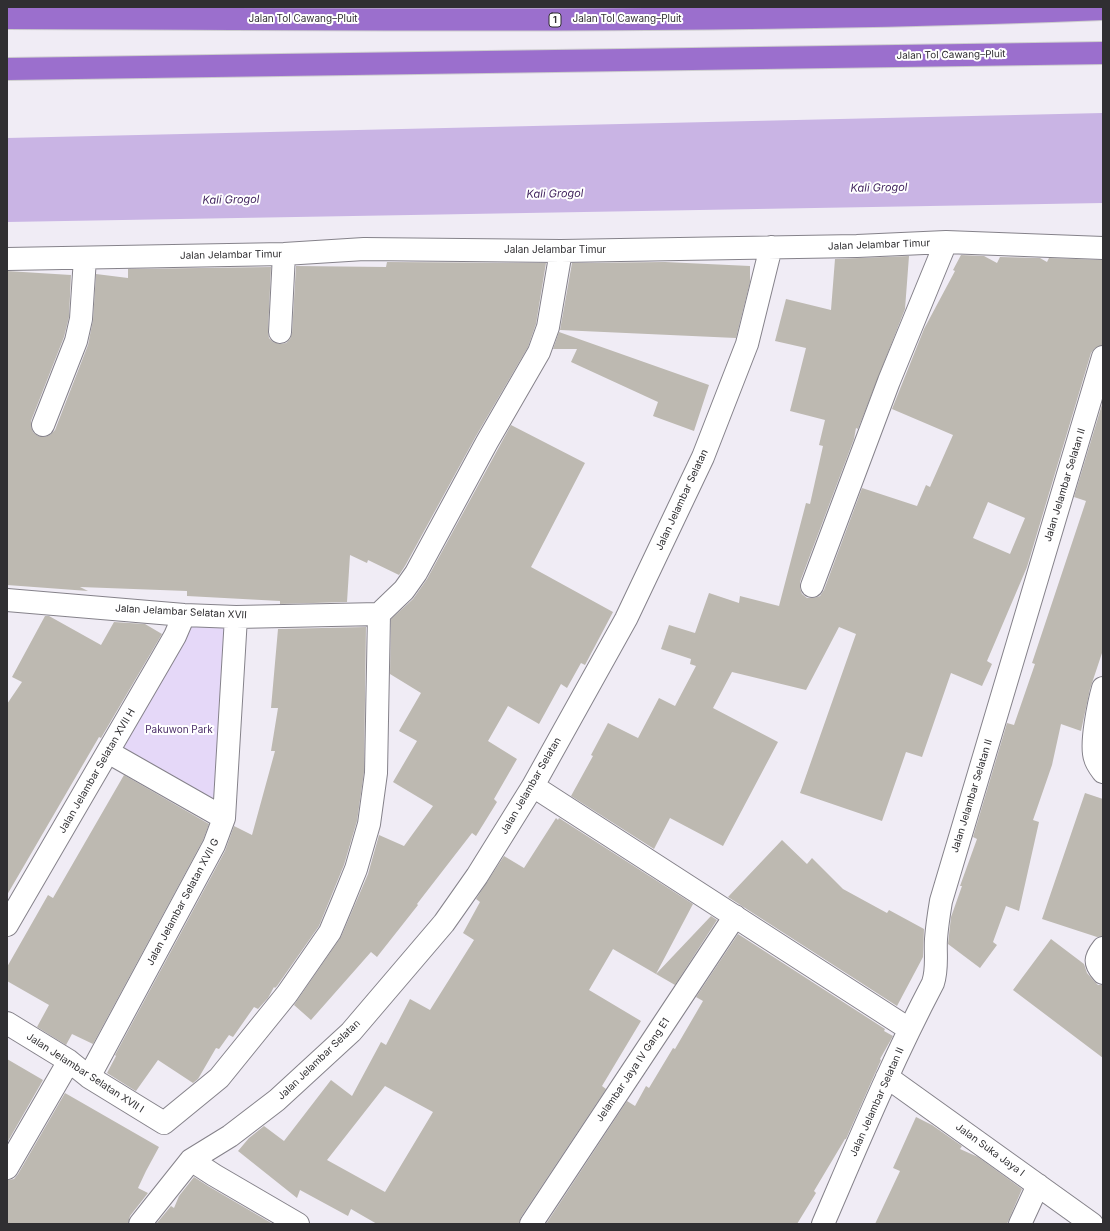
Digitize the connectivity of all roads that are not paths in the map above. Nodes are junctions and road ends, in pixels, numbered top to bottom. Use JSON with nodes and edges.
{"nodes":[{"id":1,"x":1103,"y":9,"type":"edge"},
{"id":2,"x":7,"y":18,"type":"edge"},
{"id":3,"x":1103,"y":52,"type":"edge"},
{"id":4,"x":7,"y":69,"type":"edge"},
{"id":5,"x":946,"y":242,"type":"junction"},
{"id":6,"x":771,"y":247,"type":"junction"},
{"id":7,"x":1103,"y":248,"type":"edge"},
{"id":8,"x":561,"y":251,"type":"junction"},
{"id":9,"x":284,"y":254,"type":"junction"},
{"id":10,"x":85,"y":258,"type":"junction"},
{"id":11,"x":7,"y":259,"type":"edge"},
{"id":12,"x":280,"y":332,"type":"dead end"},
{"id":13,"x":1103,"y":357,"type":"edge"},
{"id":14,"x":43,"y":424,"type":"dead end"},
{"id":15,"x":812,"y":586,"type":"dead end"},
{"id":16,"x":10,"y":605,"type":"edge"},
{"id":17,"x":379,"y":614,"type":"junction"},
{"id":18,"x":184,"y":615,"type":"junction"},
{"id":19,"x":236,"y":617,"type":"junction"},
{"id":20,"x":1103,"y":688,"type":"edge"},
{"id":21,"x":108,"y":752,"type":"junction"},
{"id":22,"x":1103,"y":772,"type":"edge"},
{"id":23,"x":532,"y":786,"type":"junction"},
{"id":24,"x":224,"y":818,"type":"junction"},
{"id":25,"x":735,"y":916,"type":"junction"},
{"id":26,"x":7,"y":925,"type":"edge"},
{"id":27,"x":1103,"y":948,"type":"edge"},
{"id":28,"x":1103,"y":973,"type":"edge"},
{"id":29,"x":7,"y":1023,"type":"edge"},
{"id":30,"x":909,"y":1029,"type":"junction"},
{"id":31,"x":69,"y":1061,"type":"junction"},
{"id":32,"x":89,"y":1077,"type":"junction"},
{"id":33,"x":887,"y":1077,"type":"junction"},
{"id":34,"x":191,"y":1160,"type":"junction"},
{"id":35,"x":7,"y":1168,"type":"edge"},
{"id":36,"x":1038,"y":1185,"type":"junction"},
{"id":37,"x":140,"y":1224,"type":"edge"},
{"id":38,"x":298,"y":1224,"type":"edge"},
{"id":39,"x":531,"y":1224,"type":"edge"},
{"id":40,"x":823,"y":1224,"type":"edge"},
{"id":41,"x":1020,"y":1224,"type":"edge"},
{"id":42,"x":1092,"y":1224,"type":"edge"}],
"edges":[{"from":1,"to":2,"type":"highway","name":"Jalan Tol Cawang–Pluit","number":"1"},
{"from":3,"to":4,"type":"highway","name":"Jalan Tol Cawang–Pluit"},
{"from":5,"to":6,"type":"street","name":"Jalan Jelambar Timur"},
{"from":5,"to":7,"type":"street","name":"Jalan Jelambar Timur"},
{"from":5,"to":15,"type":"street"},
{"from":6,"to":8,"type":"street","name":"Jalan Jelambar Timur"},
{"from":6,"to":23,"type":"street","name":"Jalan Jelambar Selatan"},
{"from":8,"to":9,"type":"street","name":"Jalan Jelambar Timur"},
{"from":8,"to":17,"type":"street"},
{"from":9,"to":10,"type":"street","name":"Jalan Jelambar Timur"},
{"from":9,"to":12,"type":"street"},
{"from":10,"to":11,"type":"street","name":"Jalan Jelambar Timur"},
{"from":10,"to":14,"type":"street"},
{"from":13,"to":30,"type":"street","name":"Jalan Jelambar Selatan II"},
{"from":16,"to":18,"type":"street","name":"Jalan Jelambar Selatan XVII"},
{"from":17,"to":19,"type":"street","name":"Jalan Jelambar Selatan XVII"},
{"from":17,"to":32,"type":"street","name":"Jalan Jelambar Selatan XVII I"},
{"from":18,"to":19,"type":"street","name":"Jalan Jelambar Selatan XVII"},
{"from":18,"to":21,"type":"street","name":"Jalan Jelambar Selatan XVII H"},
{"from":19,"to":24,"type":"street","name":"Jalan Jelambar Selatan XVII G"},
{"from":20,"to":22,"type":"street"},
{"from":21,"to":24,"type":"street"},
{"from":21,"to":26,"type":"street","name":"Jalan Jelambar Selatan XVII H"},
{"from":23,"to":25,"type":"street"},
{"from":23,"to":34,"type":"street","name":"Jalan Jelambar Selatan"},
{"from":24,"to":32,"type":"street","name":"Jalan Jelambar Selatan XVII G"},
{"from":25,"to":30,"type":"street"},
{"from":25,"to":39,"type":"street","name":"Jelambar Jaya IV Gang E1"},
{"from":27,"to":28,"type":"street"},
{"from":29,"to":31,"type":"street","name":"Jalan Jelambar Selatan XVII I"},
{"from":30,"to":33,"type":"street","name":"Jalan Jelambar Selatan II"},
{"from":31,"to":32,"type":"street","name":"Jalan Jelambar Selatan XVII I"},
{"from":31,"to":35,"type":"street"},
{"from":33,"to":36,"type":"street","name":"Jalan Suka Jaya I"},
{"from":33,"to":40,"type":"street","name":"Jalan Jelambar Selatan II"},
{"from":34,"to":37,"type":"street","name":"Jalan Jelambar Selatan"},
{"from":34,"to":38,"type":"street"},
{"from":36,"to":41,"type":"street"},
{"from":36,"to":42,"type":"street","name":"Jalan Suka Jaya I"}]}
